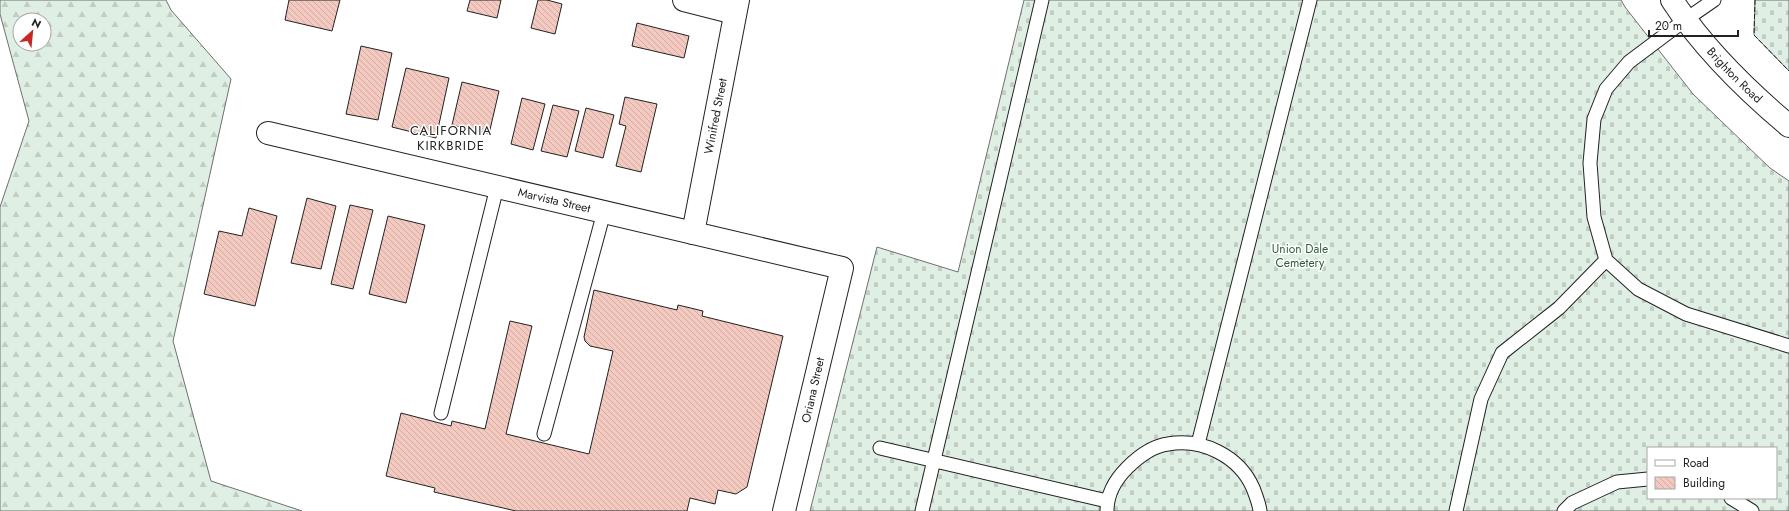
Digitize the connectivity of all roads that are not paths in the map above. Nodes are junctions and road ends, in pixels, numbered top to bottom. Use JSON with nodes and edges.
{"nodes":[{"id":1,"x":684,"y":0,"type":"edge"},
{"id":2,"x":1042,"y":0,"type":"edge"},
{"id":3,"x":1310,"y":0,"type":"edge"},
{"id":4,"x":1672,"y":0,"type":"edge"},
{"id":5,"x":1714,"y":0,"type":"edge"},
{"id":6,"x":736,"y":6,"type":"edge"},
{"id":7,"x":1685,"y":20,"type":"junction"},
{"id":8,"x":1789,"y":126,"type":"edge"},
{"id":9,"x":268,"y":132,"type":"dead end"},
{"id":10,"x":497,"y":187,"type":"junction"},
{"id":11,"x":604,"y":212,"type":"junction"},
{"id":12,"x":693,"y":233,"type":"junction"},
{"id":13,"x":1606,"y":260,"type":"junction"},
{"id":14,"x":842,"y":268,"type":"joint"},
{"id":15,"x":1789,"y":346,"type":"edge"},
{"id":16,"x":441,"y":413,"type":"dead end"},
{"id":17,"x":544,"y":434,"type":"dead end"},
{"id":18,"x":1198,"y":444,"type":"junction"},
{"id":19,"x":880,"y":448,"type":"dead end"},
{"id":20,"x":934,"y":460,"type":"junction"},
{"id":21,"x":1647,"y":479,"type":"edge"},
{"id":22,"x":1733,"y":499,"type":"edge"},
{"id":23,"x":1107,"y":506,"type":"edge"},
{"id":24,"x":784,"y":511,"type":"edge"},
{"id":25,"x":922,"y":511,"type":"edge"},
{"id":26,"x":1260,"y":511,"type":"edge"},
{"id":27,"x":1456,"y":511,"type":"edge"},
{"id":28,"x":1564,"y":511,"type":"edge"},
{"id":29,"x":1752,"y":511,"type":"edge"}],
"edges":[{"from":1,"to":6,"type":"street"},
{"from":2,"to":20,"type":"lane"},
{"from":3,"to":18,"type":"lane"},
{"from":4,"to":7,"type":"street","name":"Brighton Road"},
{"from":5,"to":7,"type":"lane"},
{"from":6,"to":12,"type":"street","name":"Winifred Street"},
{"from":7,"to":8,"type":"street","name":"Brighton Road"},
{"from":7,"to":13,"type":"lane"},
{"from":9,"to":10,"type":"street","name":"Marvista Street"},
{"from":10,"to":11,"type":"street","name":"Marvista Street"},
{"from":10,"to":16,"type":"lane"},
{"from":11,"to":12,"type":"street","name":"Marvista Street"},
{"from":11,"to":17,"type":"lane"},
{"from":12,"to":14,"type":"street","name":"Marvista Street"},
{"from":13,"to":15,"type":"lane"},
{"from":13,"to":27,"type":"lane"},
{"from":14,"to":24,"type":"street","name":"Oriana Street"},
{"from":18,"to":23,"type":"lane"},
{"from":18,"to":26,"type":"lane"},
{"from":19,"to":20,"type":"lane"},
{"from":20,"to":23,"type":"lane"},
{"from":20,"to":25,"type":"lane"},
{"from":21,"to":28,"type":"lane"},
{"from":22,"to":29,"type":"lane"}]}
